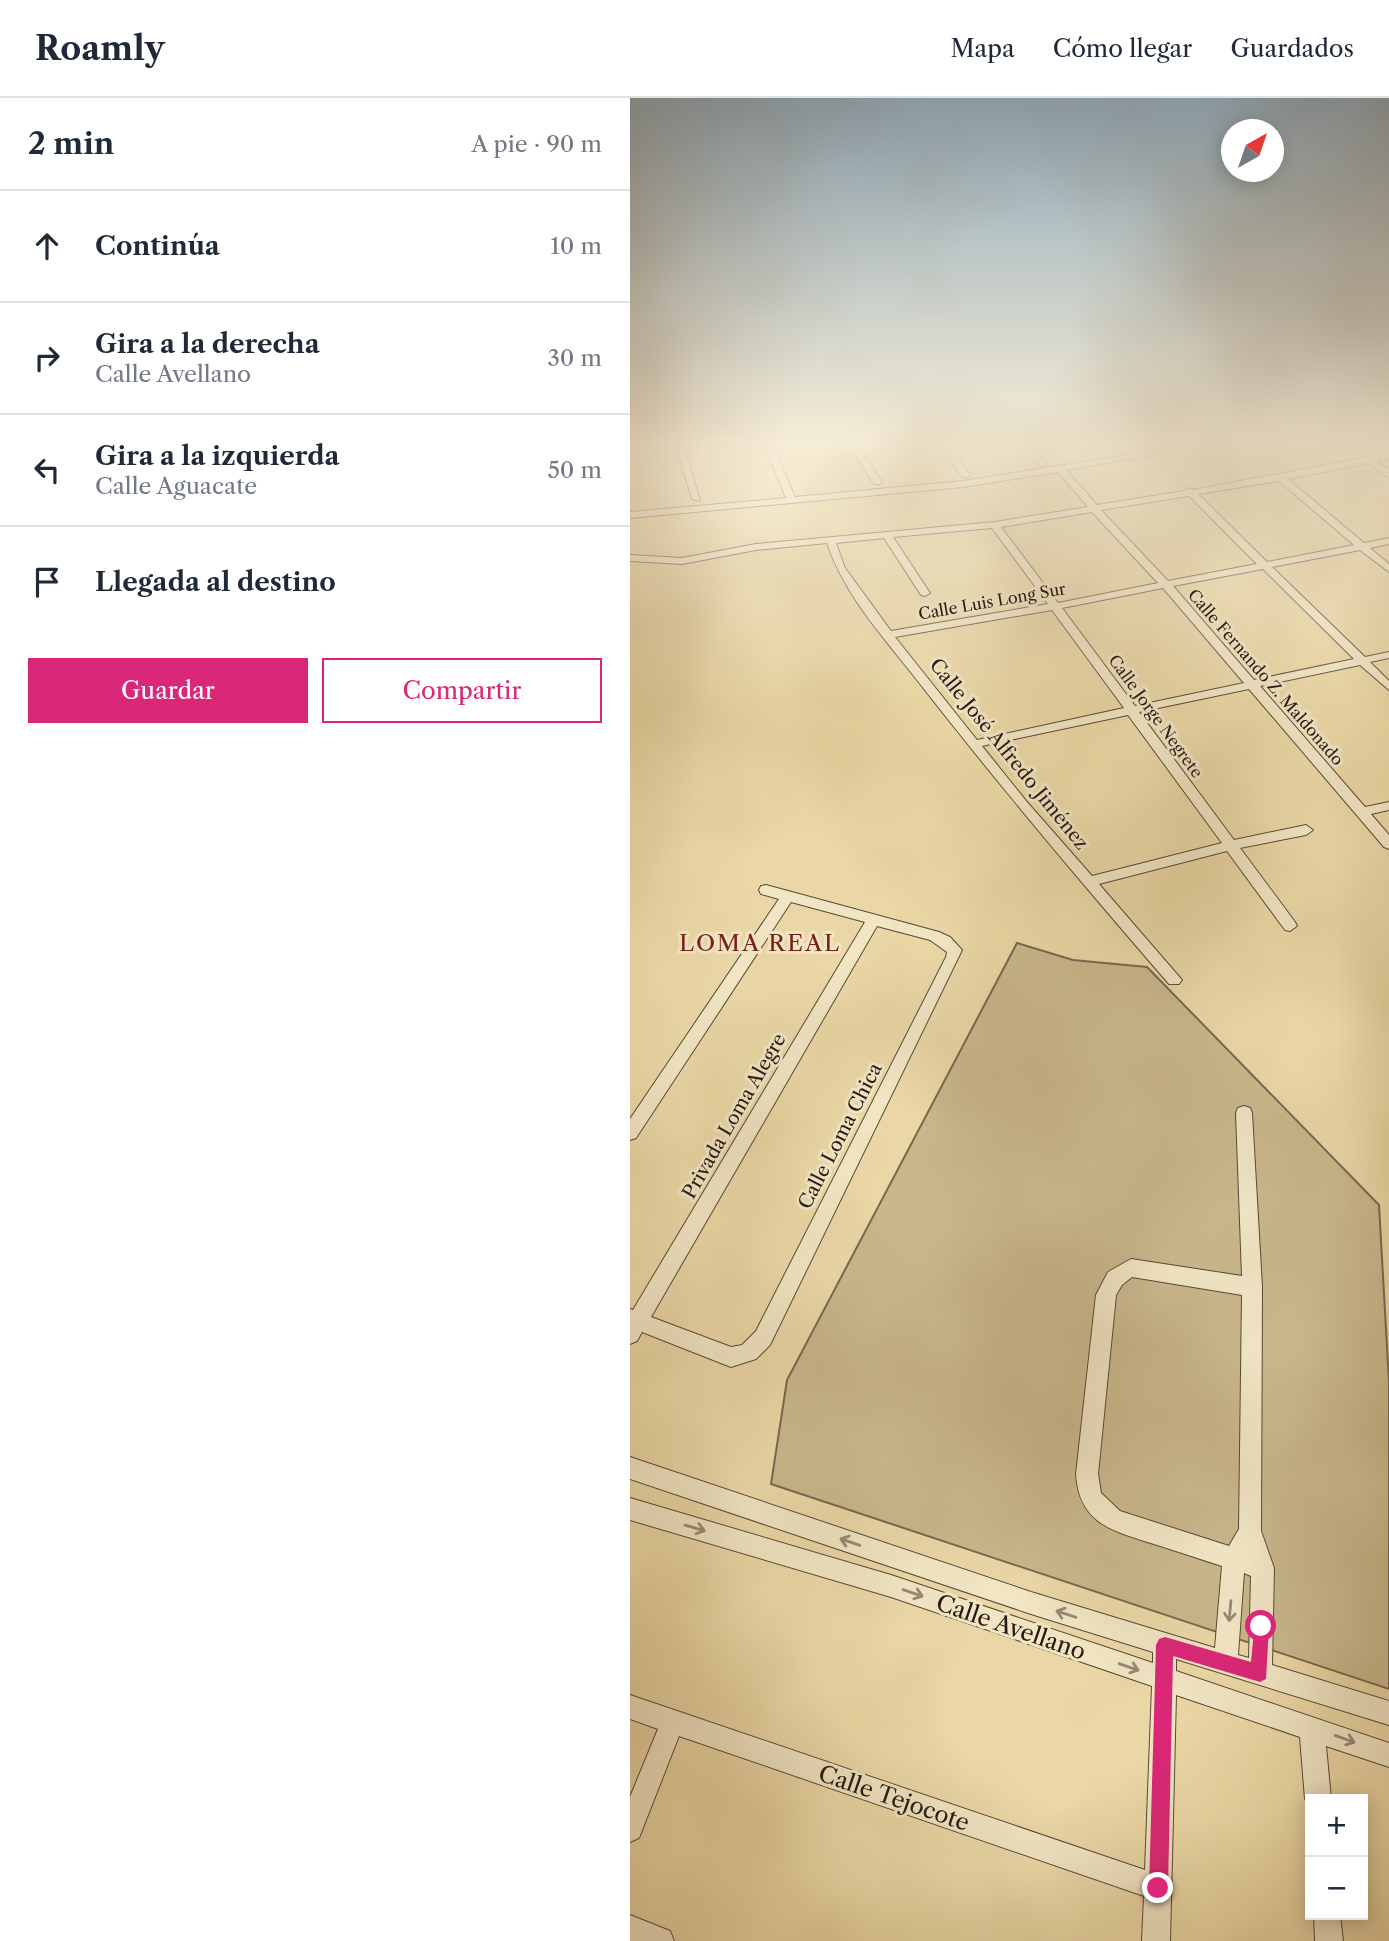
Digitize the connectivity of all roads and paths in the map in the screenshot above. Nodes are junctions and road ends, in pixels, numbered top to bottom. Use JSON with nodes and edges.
{"nodes":[{"id":1,"x":933,"y":532,"type":"edge"},
{"id":2,"x":1000,"y":532,"type":"edge"},
{"id":3,"x":1116,"y":532,"type":"edge"},
{"id":4,"x":1232,"y":532,"type":"edge"},
{"id":5,"x":1346,"y":532,"type":"edge"},
{"id":6,"x":888,"y":537,"type":"junction"},
{"id":7,"x":1389,"y":541,"type":"edge"},
{"id":8,"x":831,"y":542,"type":"junction"},
{"id":9,"x":1363,"y":546,"type":"junction"},
{"id":10,"x":630,"y":558,"type":"edge"},
{"id":11,"x":1267,"y":566,"type":"junction"},
{"id":12,"x":1389,"y":569,"type":"edge"},
{"id":13,"x":1165,"y":584,"type":"junction"},
{"id":14,"x":925,"y":593,"type":"dead end"},
{"id":15,"x":1056,"y":606,"type":"junction"},
{"id":16,"x":888,"y":635,"type":"junction"},
{"id":17,"x":1389,"y":656,"type":"edge"},
{"id":18,"x":1364,"y":661,"type":"junction"},
{"id":19,"x":1252,"y":687,"type":"junction"},
{"id":20,"x":1389,"y":687,"type":"edge"},
{"id":21,"x":1132,"y":712,"type":"junction"},
{"id":22,"x":975,"y":744,"type":"junction"},
{"id":23,"x":1389,"y":806,"type":"edge"},
{"id":24,"x":1363,"y":812,"type":"junction"},
{"id":25,"x":1306,"y":830,"type":"dead end"},
{"id":26,"x":1389,"y":844,"type":"edge"},
{"id":27,"x":1231,"y":845,"type":"junction"},
{"id":28,"x":1088,"y":882,"type":"junction"},
{"id":29,"x":766,"y":890,"type":"dead end"},
{"id":30,"x":788,"y":896,"type":"junction"},
{"id":31,"x":874,"y":919,"type":"junction"},
{"id":32,"x":1290,"y":926,"type":"dead end"},
{"id":33,"x":1174,"y":980,"type":"dead end"},
{"id":34,"x":1244,"y":1113,"type":"dead end"},
{"id":35,"x":630,"y":1133,"type":"edge"},
{"id":36,"x":1252,"y":1287,"type":"junction"},
{"id":37,"x":633,"y":1324,"type":"edge"},
{"id":38,"x":630,"y":1468,"type":"edge"},
{"id":39,"x":632,"y":1514,"type":"edge"},
{"id":40,"x":1250,"y":1531,"type":"junction"},
{"id":41,"x":1234,"y":1559,"type":"junction"},
{"id":42,"x":1263,"y":1568,"type":"junction"},
{"id":43,"x":1165,"y":1645,"type":"junction"},
{"id":44,"x":1225,"y":1662,"type":"junction"},
{"id":45,"x":1260,"y":1673,"type":"junction"},
{"id":46,"x":1165,"y":1680,"type":"junction"},
{"id":47,"x":630,"y":1707,"type":"edge"},
{"id":48,"x":1389,"y":1713,"type":"edge"},
{"id":49,"x":673,"y":1721,"type":"junction"},
{"id":50,"x":1312,"y":1728,"type":"junction"},
{"id":51,"x":1389,"y":1755,"type":"edge"},
{"id":52,"x":1318,"y":1794,"type":"edge"},
{"id":53,"x":630,"y":1829,"type":"edge"},
{"id":54,"x":1158,"y":1888,"type":"junction"},
{"id":55,"x":1327,"y":1920,"type":"edge"},
{"id":56,"x":630,"y":1928,"type":"edge"},
{"id":57,"x":660,"y":1941,"type":"edge"},
{"id":58,"x":1156,"y":1941,"type":"edge"},
{"id":59,"x":1329,"y":1941,"type":"edge"}],
"edges":[{"from":1,"to":6,"type":"street"},
{"from":2,"to":15,"type":"street","name":"Calle Jorge Negrete"},
{"from":3,"to":13,"type":"street","name":"Calle Fernando Z. Maldonado"},
{"from":4,"to":11,"type":"street"},
{"from":5,"to":9,"type":"street"},
{"from":6,"to":8,"type":"street"},
{"from":6,"to":14,"type":"street"},
{"from":7,"to":9,"type":"street","name":"Calle Luis Long Sur"},
{"from":8,"to":10,"type":"street"},
{"from":8,"to":16,"type":"street","name":"Calle José Alfredo Jiménez"},
{"from":9,"to":11,"type":"street","name":"Calle Luis Long Sur"},
{"from":9,"to":12,"type":"street"},
{"from":11,"to":13,"type":"street","name":"Calle Luis Long Sur"},
{"from":11,"to":18,"type":"street"},
{"from":13,"to":15,"type":"street","name":"Calle Luis Long Sur"},
{"from":13,"to":19,"type":"street","name":"Calle Fernando Z. Maldonado"},
{"from":15,"to":16,"type":"street","name":"Calle Luis Long Sur"},
{"from":15,"to":21,"type":"street","name":"Calle Jorge Negrete"},
{"from":16,"to":22,"type":"street","name":"Calle José Alfredo Jiménez"},
{"from":17,"to":18,"type":"street"},
{"from":18,"to":19,"type":"street"},
{"from":18,"to":20,"type":"street"},
{"from":19,"to":21,"type":"street"},
{"from":19,"to":24,"type":"street","name":"Calle Fernando Z. Maldonado"},
{"from":21,"to":22,"type":"street"},
{"from":21,"to":27,"type":"street","name":"Calle Jorge Negrete"},
{"from":22,"to":28,"type":"street","name":"Calle José Alfredo Jiménez"},
{"from":23,"to":24,"type":"street"},
{"from":24,"to":26,"type":"street","name":"Calle Fernando Z. Maldonado"},
{"from":25,"to":27,"type":"street"},
{"from":27,"to":28,"type":"street"},
{"from":27,"to":32,"type":"street","name":"Calle Jorge Negrete"},
{"from":28,"to":33,"type":"street","name":"Calle José Alfredo Jiménez"},
{"from":29,"to":30,"type":"street"},
{"from":30,"to":31,"type":"street"},
{"from":30,"to":35,"type":"street"},
{"from":31,"to":37,"type":"street","name":"Privada Loma Alegre"},
{"from":31,"to":37,"type":"street","name":"Calle Loma Chica"},
{"from":34,"to":36,"type":"street"},
{"from":36,"to":40,"type":"street"},
{"from":36,"to":41,"type":"street"},
{"from":43,"to":38,"type":"street","name":"Calle Avellano","one_way":true},
{"from":39,"to":46,"type":"street","name":"Calle Avellano","one_way":true},
{"from":40,"to":41,"type":"street"},
{"from":40,"to":42,"type":"street"},
{"from":41,"to":42,"type":"street"},
{"from":41,"to":44,"type":"street","one_way":true},
{"from":42,"to":45,"type":"street"},
{"from":43,"to":44,"type":"street","name":"Calle Avellano"},
{"from":43,"to":46,"type":"street"},
{"from":44,"to":45,"type":"street","name":"Calle Avellano"},
{"from":45,"to":48,"type":"street","name":"Calle Avellano"},
{"from":46,"to":50,"type":"street","name":"Calle Avellano"},
{"from":46,"to":54,"type":"street"},
{"from":47,"to":49,"type":"street","name":"Calle Tejocote"},
{"from":49,"to":53,"type":"street"},
{"from":49,"to":54,"type":"street","name":"Calle Tejocote"},
{"from":50,"to":51,"type":"street","name":"Calle Avellano","one_way":true},
{"from":50,"to":52,"type":"street"},
{"from":54,"to":58,"type":"street"},
{"from":55,"to":59,"type":"street"},
{"from":56,"to":57,"type":"street"}]}
